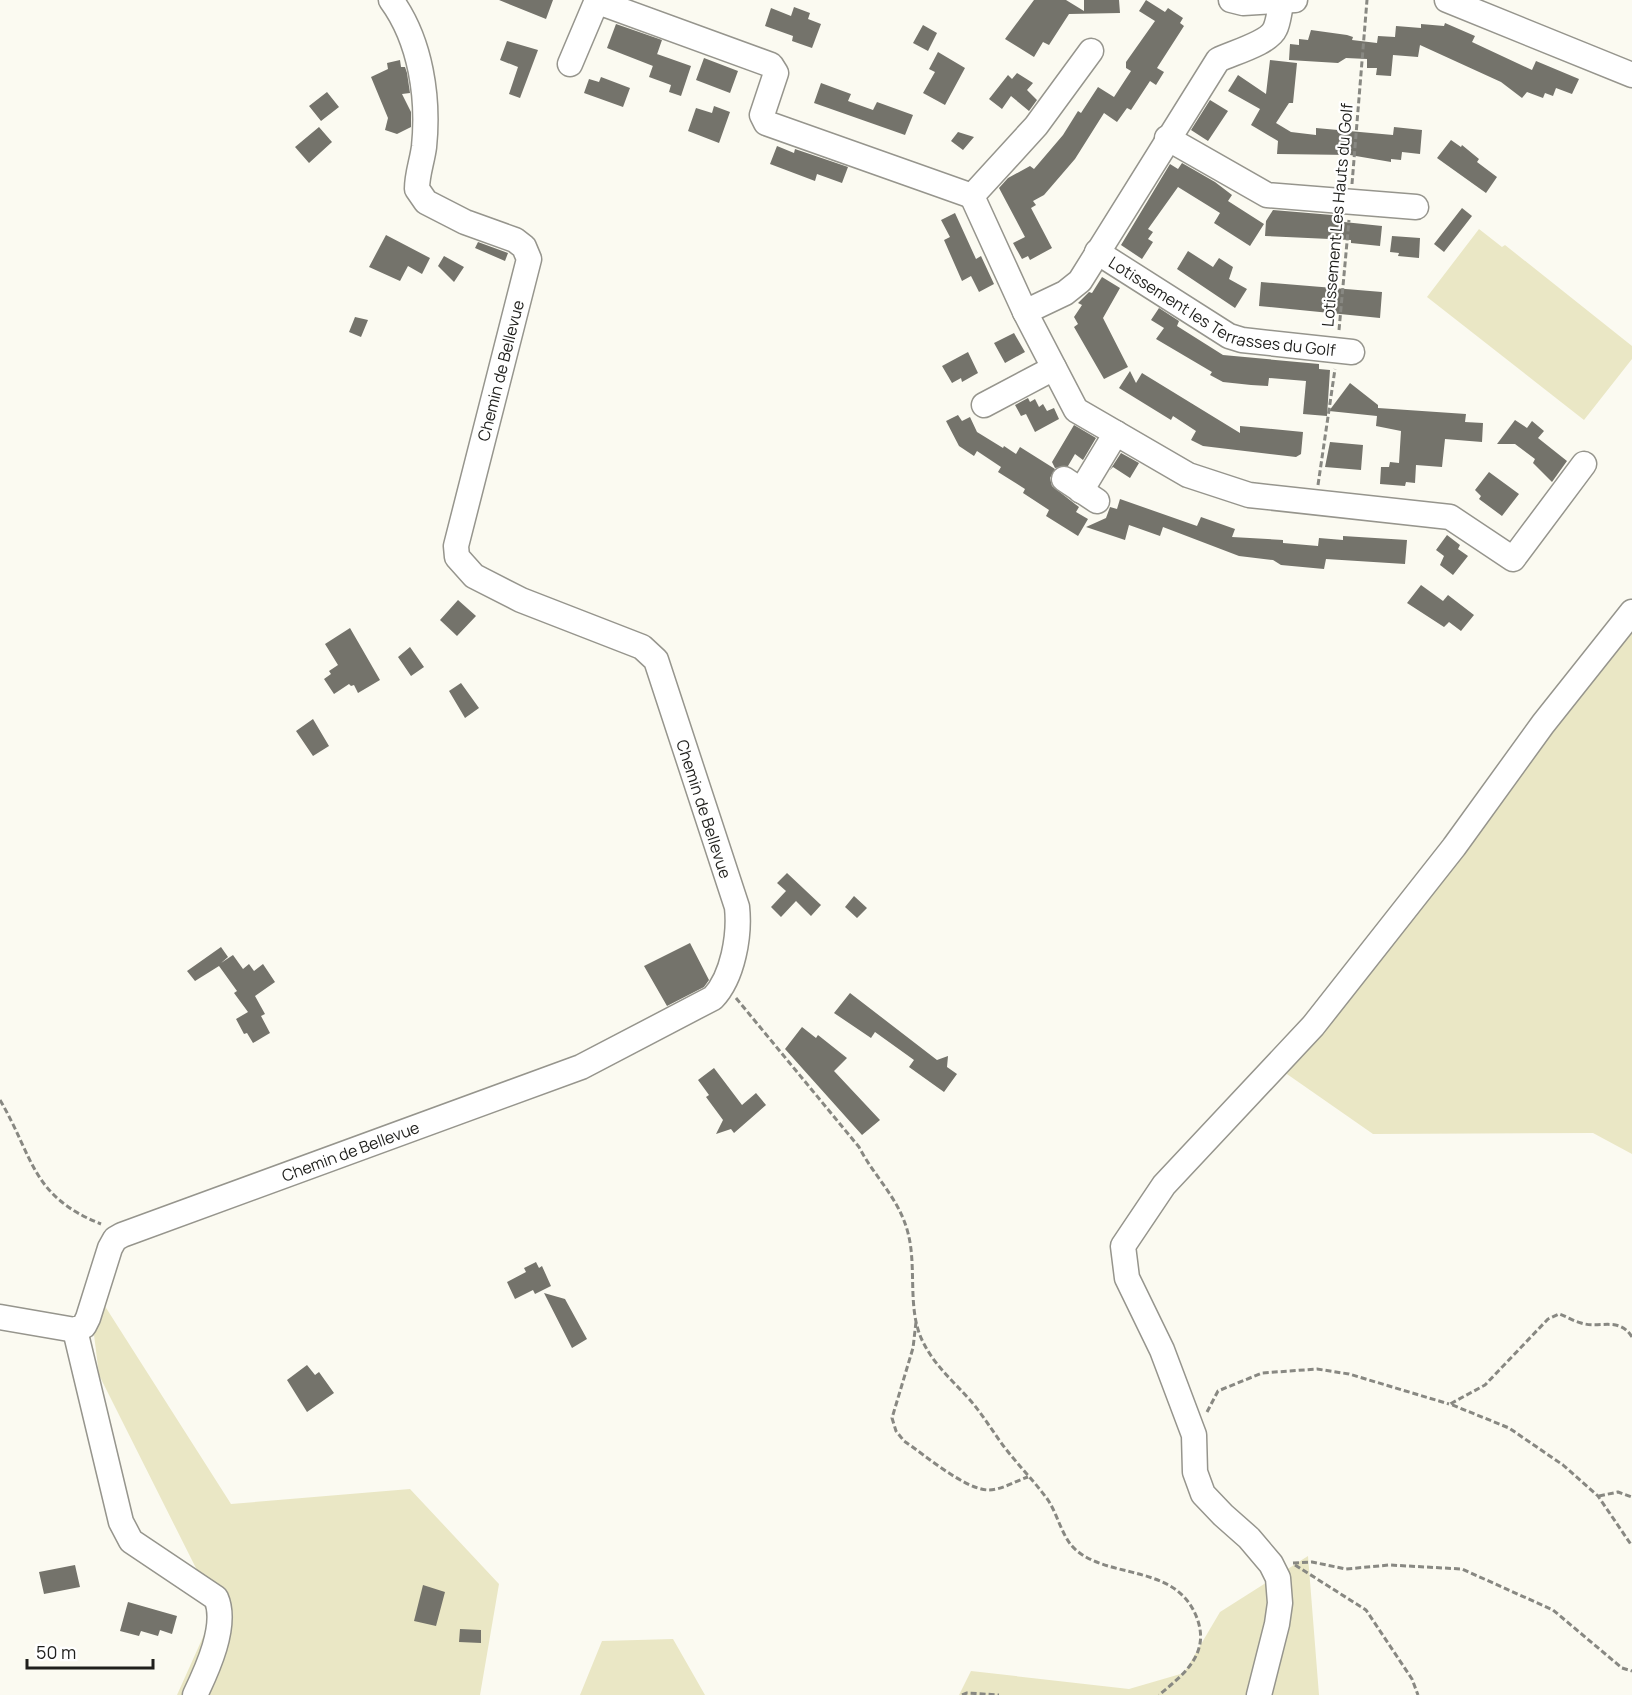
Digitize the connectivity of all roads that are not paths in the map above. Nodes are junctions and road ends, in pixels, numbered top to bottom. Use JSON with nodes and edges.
{"nodes":[{"id":1,"x":391,"y":0,"type":"edge"},
{"id":2,"x":1231,"y":0,"type":"edge"},
{"id":3,"x":1447,"y":0,"type":"edge"},
{"id":4,"x":1288,"y":1,"type":"edge"},
{"id":5,"x":1091,"y":51,"type":"dead end"},
{"id":6,"x":570,"y":64,"type":"dead end"},
{"id":7,"x":1632,"y":75,"type":"edge"},
{"id":8,"x":1167,"y":138,"type":"junction"},
{"id":9,"x":972,"y":196,"type":"junction"},
{"id":10,"x":1416,"y":207,"type":"dead end"},
{"id":11,"x":1097,"y":252,"type":"junction"},
{"id":12,"x":1025,"y":312,"type":"junction"},
{"id":13,"x":1344,"y":352,"type":"road end"},
{"id":14,"x":1054,"y":368,"type":"junction"},
{"id":15,"x":984,"y":405,"type":"dead end"},
{"id":16,"x":1116,"y":434,"type":"junction"},
{"id":17,"x":1584,"y":465,"type":"dead end"},
{"id":18,"x":1081,"y":490,"type":"dead end"},
{"id":19,"x":1632,"y":612,"type":"edge"},
{"id":20,"x":0,"y":1317,"type":"edge"},
{"id":21,"x":75,"y":1330,"type":"junction"},
{"id":22,"x":195,"y":1695,"type":"edge"},
{"id":23,"x":1259,"y":1695,"type":"edge"}],
"edges":[{"from":1,"to":21,"type":"street","name":"Chemin de Bellevue"},
{"from":2,"to":4,"type":"street"},
{"from":3,"to":7,"type":"street"},
{"from":4,"to":8,"type":"street","name":"Lotissement les Terrasses du Golf"},
{"from":5,"to":9,"type":"street"},
{"from":6,"to":9,"type":"street"},
{"from":8,"to":10,"type":"street"},
{"from":8,"to":11,"type":"street","name":"Lotissement les Terrasses du Golf"},
{"from":9,"to":12,"type":"street"},
{"from":11,"to":12,"type":"street","name":"Lotissement les Terrasses du Golf"},
{"from":11,"to":13,"type":"street","name":"Lotissement les Terrasses du Golf"},
{"from":12,"to":14,"type":"street"},
{"from":14,"to":15,"type":"street"},
{"from":14,"to":16,"type":"street"},
{"from":16,"to":17,"type":"street"},
{"from":16,"to":18,"type":"street"},
{"from":19,"to":23,"type":"street"},
{"from":20,"to":21,"type":"street"},
{"from":21,"to":22,"type":"street"}]}
